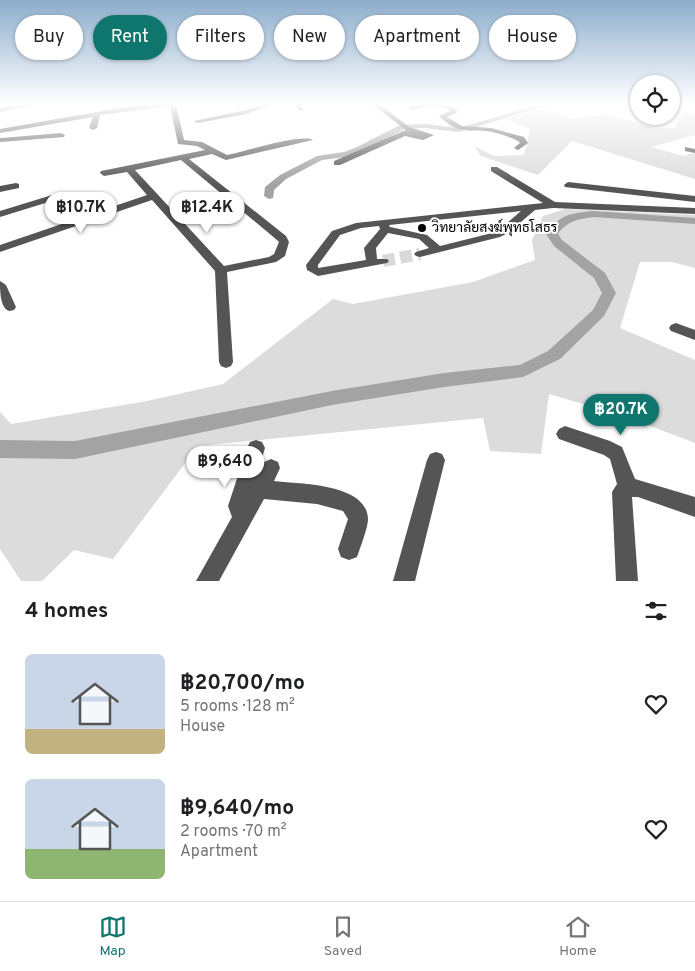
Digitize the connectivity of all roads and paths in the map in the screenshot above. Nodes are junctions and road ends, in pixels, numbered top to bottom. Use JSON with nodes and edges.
{"nodes":[{"id":1,"x":178,"y":131,"type":"edge"},
{"id":2,"x":402,"y":131,"type":"edge"},
{"id":3,"x":494,"y":131,"type":"edge"},
{"id":4,"x":499,"y":131,"type":"edge"},
{"id":5,"x":61,"y":135,"type":"dead end"},
{"id":6,"x":484,"y":136,"type":"dead end"},
{"id":7,"x":309,"y":140,"type":"dead end"},
{"id":8,"x":1,"y":141,"type":"edge"},
{"id":9,"x":518,"y":148,"type":"dead end"},
{"id":10,"x":209,"y":152,"type":"dead end"},
{"id":11,"x":183,"y":158,"type":"junction"},
{"id":12,"x":337,"y":163,"type":"dead end"},
{"id":13,"x":129,"y":168,"type":"junction"},
{"id":14,"x":494,"y":169,"type":"dead end"},
{"id":15,"x":104,"y":173,"type":"dead end"},
{"id":16,"x":568,"y":185,"type":"dead end"},
{"id":17,"x":16,"y":186,"type":"dead end"},
{"id":18,"x":0,"y":189,"type":"edge"},
{"id":19,"x":153,"y":196,"type":"junction"},
{"id":20,"x":52,"y":198,"type":"dead end"},
{"id":21,"x":695,"y":199,"type":"edge"},
{"id":22,"x":553,"y":205,"type":"junction"},
{"id":23,"x":532,"y":207,"type":"junction"},
{"id":24,"x":695,"y":211,"type":"edge"},
{"id":25,"x":0,"y":214,"type":"edge"},
{"id":26,"x":384,"y":225,"type":"junction"},
{"id":27,"x":0,"y":249,"type":"edge"},
{"id":28,"x":438,"y":250,"type":"junction"},
{"id":29,"x":420,"y":254,"type":"tunnel mouth"},
{"id":30,"x":221,"y":270,"type":"junction"},
{"id":31,"x":0,"y":285,"type":"edge"},
{"id":32,"x":9,"y":308,"type":"dead end"},
{"id":33,"x":676,"y":328,"type":"dead end"},
{"id":34,"x":695,"y":335,"type":"edge"},
{"id":35,"x":226,"y":362,"type":"dead end"},
{"id":36,"x":565,"y":434,"type":"dead end"},
{"id":37,"x":256,"y":448,"type":"dead end"},
{"id":38,"x":436,"y":460,"type":"dead end"},
{"id":39,"x":270,"y":468,"type":"dead end"},
{"id":40,"x":628,"y":488,"type":"junction"},
{"id":41,"x":259,"y":489,"type":"junction"},
{"id":42,"x":695,"y":507,"type":"edge"},
{"id":43,"x":245,"y":515,"type":"junction"},
{"id":44,"x":348,"y":549,"type":"dead end"},
{"id":45,"x":207,"y":581,"type":"edge"},
{"id":46,"x":404,"y":581,"type":"edge"},
{"id":47,"x":627,"y":581,"type":"edge"}],
"edges":[{"from":1,"to":7,"type":"street"},
{"from":2,"to":12,"type":"street"},
{"from":3,"to":6,"type":"street"},
{"from":4,"to":9,"type":"street"},
{"from":5,"to":8,"type":"street"},
{"from":10,"to":11,"type":"street"},
{"from":11,"to":13,"type":"street"},
{"from":11,"to":30,"type":"street"},
{"from":13,"to":15,"type":"street"},
{"from":13,"to":19,"type":"street"},
{"from":14,"to":22,"type":"street"},
{"from":16,"to":21,"type":"street"},
{"from":17,"to":18,"type":"street"},
{"from":19,"to":27,"type":"street"},
{"from":19,"to":30,"type":"street"},
{"from":20,"to":25,"type":"street"},
{"from":22,"to":23,"type":"street"},
{"from":22,"to":24,"type":"street"},
{"from":23,"to":26,"type":"street"},
{"from":23,"to":28,"type":"street"},
{"from":26,"to":26,"type":"street"},
{"from":26,"to":28,"type":"street"},
{"from":28,"to":29,"type":"street"},
{"from":30,"to":35,"type":"street"},
{"from":31,"to":32,"type":"street"},
{"from":33,"to":34,"type":"street"},
{"from":36,"to":40,"type":"street"},
{"from":37,"to":43,"type":"street"},
{"from":38,"to":46,"type":"street"},
{"from":39,"to":41,"type":"street"},
{"from":40,"to":42,"type":"street"},
{"from":40,"to":47,"type":"street"},
{"from":41,"to":43,"type":"street"},
{"from":41,"to":44,"type":"street"},
{"from":43,"to":45,"type":"street"}]}
